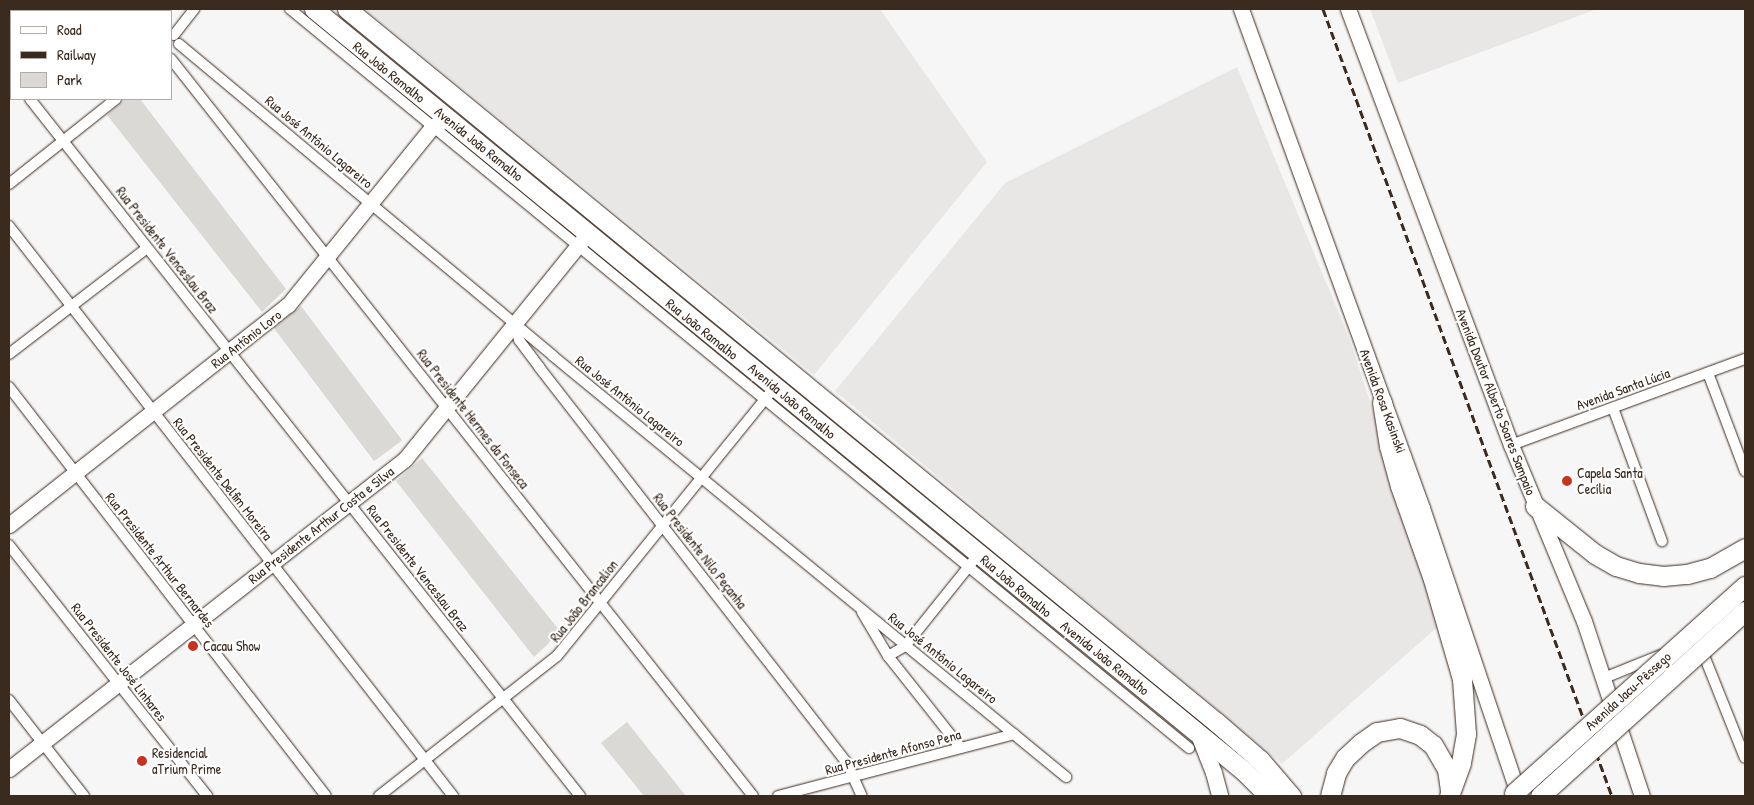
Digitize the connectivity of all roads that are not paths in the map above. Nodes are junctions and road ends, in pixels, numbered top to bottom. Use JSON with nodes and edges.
{"nodes":[{"id":1,"x":194,"y":9,"type":"edge"},
{"id":2,"x":290,"y":9,"type":"edge"},
{"id":3,"x":314,"y":9,"type":"edge"},
{"id":4,"x":347,"y":9,"type":"edge"},
{"id":5,"x":1240,"y":9,"type":"edge"},
{"id":6,"x":1348,"y":9,"type":"edge"},
{"id":7,"x":175,"y":38,"type":"edge"},
{"id":8,"x":172,"y":57,"type":"edge"},
{"id":9,"x":172,"y":59,"type":"edge"},
{"id":10,"x":31,"y":100,"type":"edge"},
{"id":11,"x":115,"y":100,"type":"edge"},
{"id":12,"x":440,"y":122,"type":"junction"},
{"id":13,"x":63,"y":141,"type":"junction"},
{"id":14,"x":548,"y":174,"type":"junction"},
{"id":15,"x":9,"y":184,"type":"edge"},
{"id":16,"x":371,"y":204,"type":"junction"},
{"id":17,"x":595,"y":211,"type":"junction"},
{"id":18,"x":9,"y":226,"type":"edge"},
{"id":19,"x":583,"y":239,"type":"junction"},
{"id":20,"x":147,"y":248,"type":"junction"},
{"id":21,"x":328,"y":257,"type":"junction"},
{"id":22,"x":71,"y":306,"type":"junction"},
{"id":23,"x":515,"y":324,"type":"junction"},
{"id":24,"x":229,"y":352,"type":"junction"},
{"id":25,"x":9,"y":354,"type":"edge"},
{"id":26,"x":553,"y":356,"type":"junction"},
{"id":27,"x":1745,"y":359,"type":"edge"},
{"id":28,"x":539,"y":367,"type":"junction"},
{"id":29,"x":1708,"y":373,"type":"junction"},
{"id":30,"x":9,"y":387,"type":"edge"},
{"id":31,"x":770,"y":393,"type":"junction"},
{"id":32,"x":12,"y":400,"type":"edge"},
{"id":33,"x":1382,"y":402,"type":"junction"},
{"id":34,"x":446,"y":406,"type":"junction"},
{"id":35,"x":1613,"y":408,"type":"junction"},
{"id":36,"x":153,"y":412,"type":"junction"},
{"id":37,"x":1511,"y":445,"type":"junction"},
{"id":38,"x":1745,"y":471,"type":"edge"},
{"id":39,"x":75,"y":473,"type":"junction"},
{"id":40,"x":701,"y":477,"type":"junction"},
{"id":41,"x":349,"y":503,"type":"junction"},
{"id":42,"x":1535,"y":506,"type":"junction"},
{"id":43,"x":9,"y":525,"type":"edge"},
{"id":44,"x":662,"y":525,"type":"junction"},
{"id":45,"x":1662,"y":541,"type":"dead end"},
{"id":46,"x":9,"y":545,"type":"edge"},
{"id":47,"x":1745,"y":548,"type":"edge"},
{"id":48,"x":974,"y":560,"type":"junction"},
{"id":49,"x":272,"y":564,"type":"junction"},
{"id":50,"x":1745,"y":586,"type":"edge"},
{"id":51,"x":600,"y":602,"type":"junction"},
{"id":52,"x":861,"y":609,"type":"junction"},
{"id":53,"x":1745,"y":611,"type":"edge"},
{"id":54,"x":1745,"y":622,"type":"edge"},
{"id":55,"x":193,"y":625,"type":"junction"},
{"id":56,"x":1698,"y":641,"type":"junction"},
{"id":57,"x":905,"y":646,"type":"junction"},
{"id":58,"x":888,"y":656,"type":"junction"},
{"id":59,"x":1604,"y":678,"type":"junction"},
{"id":60,"x":118,"y":684,"type":"junction"},
{"id":61,"x":504,"y":699,"type":"junction"},
{"id":62,"x":9,"y":700,"type":"edge"},
{"id":63,"x":1014,"y":734,"type":"junction"},
{"id":64,"x":1194,"y":741,"type":"junction"},
{"id":65,"x":43,"y":743,"type":"junction"},
{"id":66,"x":961,"y":748,"type":"junction"},
{"id":67,"x":1745,"y":758,"type":"edge"},
{"id":68,"x":425,"y":760,"type":"junction"},
{"id":69,"x":9,"y":769,"type":"edge"},
{"id":70,"x":854,"y":776,"type":"junction"},
{"id":71,"x":1066,"y":777,"type":"dead end"},
{"id":72,"x":1449,"y":794,"type":"edge"},
{"id":73,"x":84,"y":796,"type":"edge"},
{"id":74,"x":207,"y":796,"type":"edge"},
{"id":75,"x":326,"y":796,"type":"edge"},
{"id":76,"x":379,"y":796,"type":"edge"},
{"id":77,"x":453,"y":796,"type":"edge"},
{"id":78,"x":580,"y":796,"type":"edge"},
{"id":79,"x":753,"y":796,"type":"edge"},
{"id":80,"x":778,"y":796,"type":"edge"},
{"id":81,"x":862,"y":796,"type":"edge"},
{"id":82,"x":1220,"y":796,"type":"edge"},
{"id":83,"x":1269,"y":796,"type":"edge"},
{"id":84,"x":1291,"y":796,"type":"edge"},
{"id":85,"x":1330,"y":796,"type":"edge"},
{"id":86,"x":1511,"y":796,"type":"edge"},
{"id":87,"x":1519,"y":796,"type":"edge"},
{"id":88,"x":1540,"y":796,"type":"edge"},
{"id":89,"x":1642,"y":796,"type":"edge"}],
"edges":[{"from":1,"to":7,"type":"street"},
{"from":2,"to":12,"type":"street","name":"Rua João Ramalho"},
{"from":3,"to":12,"type":"highway","name":"Avenida João Ramalho"},
{"from":4,"to":14,"type":"highway","name":"Avenida João Ramalho"},
{"from":5,"to":33,"type":"main road","name":"Avenida Rosa Kasinski"},
{"from":6,"to":37,"type":"main road","name":"Avenida Doutor Alberto Soares Sampaio"},
{"from":7,"to":8,"type":"street"},
{"from":7,"to":16,"type":"street","name":"Rua José Antônio Lagareiro"},
{"from":9,"to":21,"type":"street","name":"Rua Presidente Hermes da Fonseca"},
{"from":10,"to":13,"type":"street","name":"Rua Presidente Venceslau Braz"},
{"from":11,"to":13,"type":"street"},
{"from":12,"to":14,"type":"highway"},
{"from":12,"to":16,"type":"main road","name":"Rua Antônio Loro"},
{"from":12,"to":19,"type":"highway","name":"Avenida João Ramalho"},
{"from":13,"to":15,"type":"street"},
{"from":13,"to":20,"type":"street","name":"Rua Presidente Venceslau Braz"},
{"from":14,"to":17,"type":"highway","name":"Avenida João Ramalho"},
{"from":16,"to":21,"type":"main road","name":"Rua Antônio Loro"},
{"from":16,"to":23,"type":"street","name":"Rua José Antônio Lagareiro"},
{"from":17,"to":19,"type":"highway"},
{"from":17,"to":84,"type":"highway","name":"Avenida João Ramalho"},
{"from":18,"to":22,"type":"street","name":"Rua Presidente Delfim Moreira"},
{"from":19,"to":23,"type":"main road","name":"Rua Presidente Arthur Costa e Silva"},
{"from":19,"to":31,"type":"highway","name":"Avenida João Ramalho"},
{"from":20,"to":22,"type":"street"},
{"from":20,"to":24,"type":"street","name":"Rua Presidente Venceslau Braz"},
{"from":21,"to":24,"type":"main road","name":"Rua Antônio Loro"},
{"from":21,"to":34,"type":"street","name":"Rua Presidente Hermes da Fonseca"},
{"from":22,"to":25,"type":"street"},
{"from":22,"to":36,"type":"street","name":"Rua Presidente Delfim Moreira"},
{"from":23,"to":26,"type":"street","name":"Rua José Antônio Lagareiro"},
{"from":23,"to":28,"type":"street","name":"Rua Presidente Nilo Peçanha"},
{"from":23,"to":34,"type":"main road","name":"Rua Presidente Arthur Costa e Silva"},
{"from":24,"to":36,"type":"main road","name":"Rua Antônio Loro"},
{"from":24,"to":41,"type":"street","name":"Rua Presidente Venceslau Braz"},
{"from":26,"to":28,"type":"street"},
{"from":26,"to":40,"type":"street","name":"Rua José Antônio Lagareiro"},
{"from":27,"to":29,"type":"street","name":"Avenida Santa Lúcia"},
{"from":28,"to":44,"type":"street","name":"Rua Presidente Nilo Peçanha"},
{"from":29,"to":35,"type":"street","name":"Avenida Santa Lúcia"},
{"from":29,"to":38,"type":"street"},
{"from":30,"to":32,"type":"street","name":"Rua Presidente Arthur Bernardes"},
{"from":31,"to":40,"type":"street","name":"Rua João Brancalion"},
{"from":31,"to":48,"type":"highway","name":"Avenida João Ramalho"},
{"from":32,"to":39,"type":"street","name":"Rua Presidente Arthur Bernardes"},
{"from":33,"to":72,"type":"highway"},
{"from":33,"to":87,"type":"main road","name":"Avenida Rosa Kasinski"},
{"from":34,"to":41,"type":"main road","name":"Rua Presidente Arthur Costa e Silva"},
{"from":34,"to":51,"type":"street","name":"Rua Presidente Hermes da Fonseca"},
{"from":35,"to":37,"type":"street","name":"Avenida Santa Lúcia"},
{"from":35,"to":45,"type":"street"},
{"from":36,"to":39,"type":"main road","name":"Rua Antônio Loro"},
{"from":36,"to":49,"type":"street","name":"Rua Presidente Delfim Moreira"},
{"from":37,"to":42,"type":"main road","name":"Avenida Doutor Alberto Soares Sampaio"},
{"from":39,"to":43,"type":"main road","name":"Rua Antônio Loro"},
{"from":39,"to":55,"type":"street","name":"Rua Presidente Arthur Bernardes"},
{"from":40,"to":44,"type":"street","name":"Rua João Brancalion"},
{"from":40,"to":52,"type":"street","name":"Rua José Antônio Lagareiro"},
{"from":41,"to":49,"type":"main road","name":"Rua Presidente Arthur Costa e Silva"},
{"from":41,"to":61,"type":"street","name":"Rua Presidente Venceslau Braz"},
{"from":42,"to":47,"type":"highway"},
{"from":42,"to":59,"type":"main road","name":"Avenida Doutor Alberto Soares Sampaio"},
{"from":44,"to":51,"type":"street","name":"Rua João Brancalion"},
{"from":44,"to":70,"type":"street","name":"Rua Presidente Nilo Peçanha"},
{"from":46,"to":60,"type":"street","name":"Rua Presidente José Linhares"},
{"from":48,"to":57,"type":"street"},
{"from":48,"to":64,"type":"highway","name":"Avenida João Ramalho"},
{"from":49,"to":55,"type":"main road","name":"Rua Presidente Arthur Costa e Silva"},
{"from":49,"to":68,"type":"street","name":"Rua Presidente Delfim Moreira"},
{"from":50,"to":86,"type":"highway","name":"Avenida Jacu-Pêssego","bridge":true},
{"from":51,"to":61,"type":"street","name":"Rua João Brancalion"},
{"from":51,"to":79,"type":"street","name":"Rua Presidente Hermes da Fonseca"},
{"from":52,"to":57,"type":"street","name":"Rua José Antônio Lagareiro"},
{"from":52,"to":58,"type":"street"},
{"from":53,"to":88,"type":"highway","name":"Avenida Jacu-Pêssego","bridge":true},
{"from":54,"to":56,"type":"street"},
{"from":55,"to":60,"type":"main road","name":"Rua Presidente Arthur Costa e Silva"},
{"from":55,"to":75,"type":"street","name":"Rua Presidente Arthur Bernardes"},
{"from":56,"to":59,"type":"street"},
{"from":56,"to":67,"type":"street"},
{"from":57,"to":58,"type":"street"},
{"from":57,"to":63,"type":"street","name":"Rua José Antônio Lagareiro"},
{"from":58,"to":66,"type":"street"},
{"from":59,"to":89,"type":"main road","name":"Avenida Doutor Alberto Soares Sampaio"},
{"from":60,"to":65,"type":"main road","name":"Rua Presidente Arthur Costa e Silva"},
{"from":60,"to":74,"type":"street","name":"Rua Presidente José Linhares"},
{"from":61,"to":68,"type":"street","name":"Rua João Brancalion"},
{"from":61,"to":78,"type":"street","name":"Rua Presidente Venceslau Braz"},
{"from":62,"to":65,"type":"street"},
{"from":63,"to":66,"type":"street","name":"Rua Presidente Afonso Pena"},
{"from":63,"to":71,"type":"street","name":"Rua José Antônio Lagareiro"},
{"from":64,"to":82,"type":"main road"},
{"from":64,"to":83,"type":"highway","name":"Avenida João Ramalho"},
{"from":65,"to":69,"type":"main road","name":"Rua Presidente Arthur Costa e Silva"},
{"from":65,"to":73,"type":"street"},
{"from":66,"to":70,"type":"street","name":"Rua Presidente Afonso Pena"},
{"from":68,"to":76,"type":"street","name":"Rua João Brancalion"},
{"from":68,"to":77,"type":"street","name":"Rua Presidente Delfim Moreira"},
{"from":70,"to":80,"type":"street","name":"Rua Presidente Afonso Pena"},
{"from":70,"to":81,"type":"street","name":"Rua Presidente Nilo Peçanha"},
{"from":72,"to":85,"type":"highway"}]}
